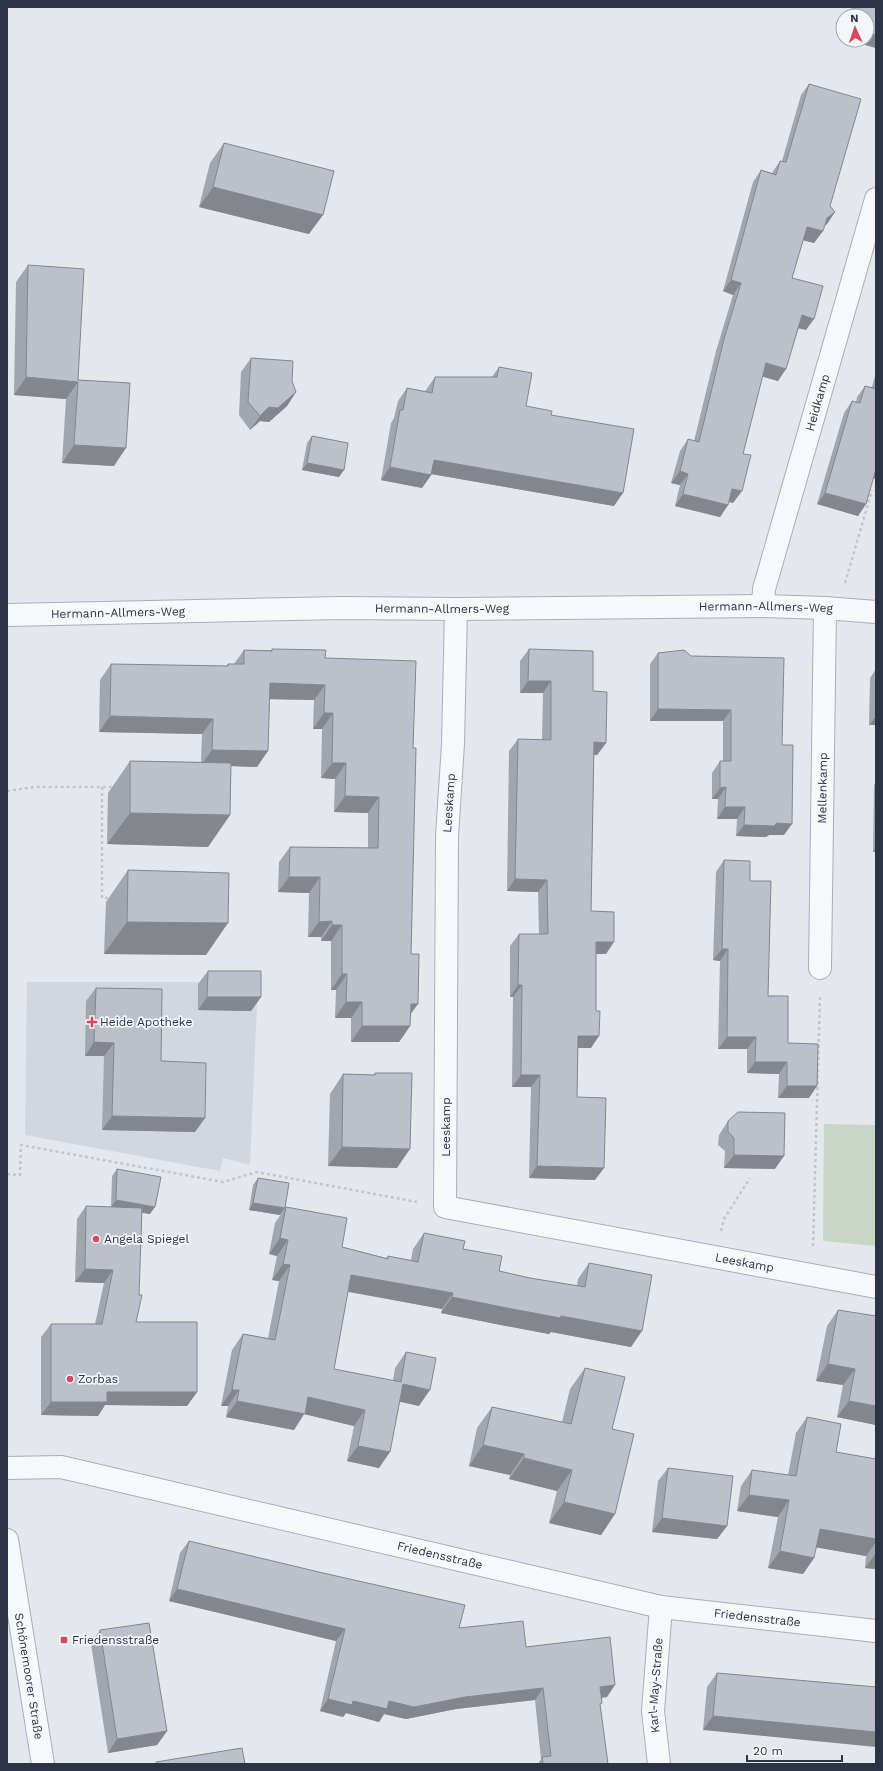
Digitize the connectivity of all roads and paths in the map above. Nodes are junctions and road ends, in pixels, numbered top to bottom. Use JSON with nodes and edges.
{"nodes":[{"id":1,"x":876,"y":199,"type":"edge"},
{"id":2,"x":872,"y":490,"type":"edge"},
{"id":3,"x":763,"y":606,"type":"junction"},
{"id":4,"x":833,"y":608,"type":"junction"},
{"id":5,"x":456,"y":609,"type":"junction"},
{"id":6,"x":876,"y":612,"type":"edge"},
{"id":7,"x":7,"y":615,"type":"edge"},
{"id":8,"x":102,"y":786,"type":"junction"},
{"id":9,"x":118,"y":787,"type":"dead end"},
{"id":10,"x":7,"y":791,"type":"edge"},
{"id":11,"x":116,"y":898,"type":"dead end"},
{"id":12,"x":820,"y":968,"type":"joint"},
{"id":13,"x":7,"y":1174,"type":"edge"},
{"id":14,"x":750,"y":1178,"type":"dead end"},
{"id":15,"x":445,"y":1207,"type":"junction"},
{"id":16,"x":716,"y":1257,"type":"junction"},
{"id":17,"x":808,"y":1275,"type":"junction"},
{"id":18,"x":876,"y":1287,"type":"edge"},
{"id":19,"x":7,"y":1468,"type":"edge"},
{"id":20,"x":7,"y":1540,"type":"edge"},
{"id":21,"x":661,"y":1607,"type":"junction"},
{"id":22,"x":876,"y":1631,"type":"edge"},
{"id":23,"x":43,"y":1764,"type":"edge"},
{"id":24,"x":659,"y":1764,"type":"edge"}],
"edges":[{"from":1,"to":3,"type":"street","name":"Heidkamp"},
{"from":2,"to":4,"type":"path"},
{"from":3,"to":4,"type":"street","name":"Hermann-Allmers-Weg"},
{"from":3,"to":5,"type":"street","name":"Hermann-Allmers-Weg"},
{"from":4,"to":6,"type":"street","name":"Hermann-Allmers-Weg"},
{"from":4,"to":12,"type":"street","name":"Mellenkamp"},
{"from":5,"to":7,"type":"street","name":"Hermann-Allmers-Weg"},
{"from":5,"to":15,"type":"street","name":"Leeskamp"},
{"from":8,"to":9,"type":"path"},
{"from":8,"to":10,"type":"path"},
{"from":8,"to":11,"type":"path"},
{"from":12,"to":17,"type":"path"},
{"from":13,"to":15,"type":"path"},
{"from":14,"to":16,"type":"path"},
{"from":15,"to":16,"type":"street","name":"Leeskamp"},
{"from":16,"to":17,"type":"street","name":"Leeskamp"},
{"from":17,"to":18,"type":"street","name":"Leeskamp"},
{"from":19,"to":21,"type":"street","name":"Friedensstraße"},
{"from":20,"to":23,"type":"street","name":"Schönemoorer Straße"},
{"from":21,"to":22,"type":"street","name":"Friedensstraße"},
{"from":21,"to":24,"type":"street","name":"Karl-May-Straße"}]}
